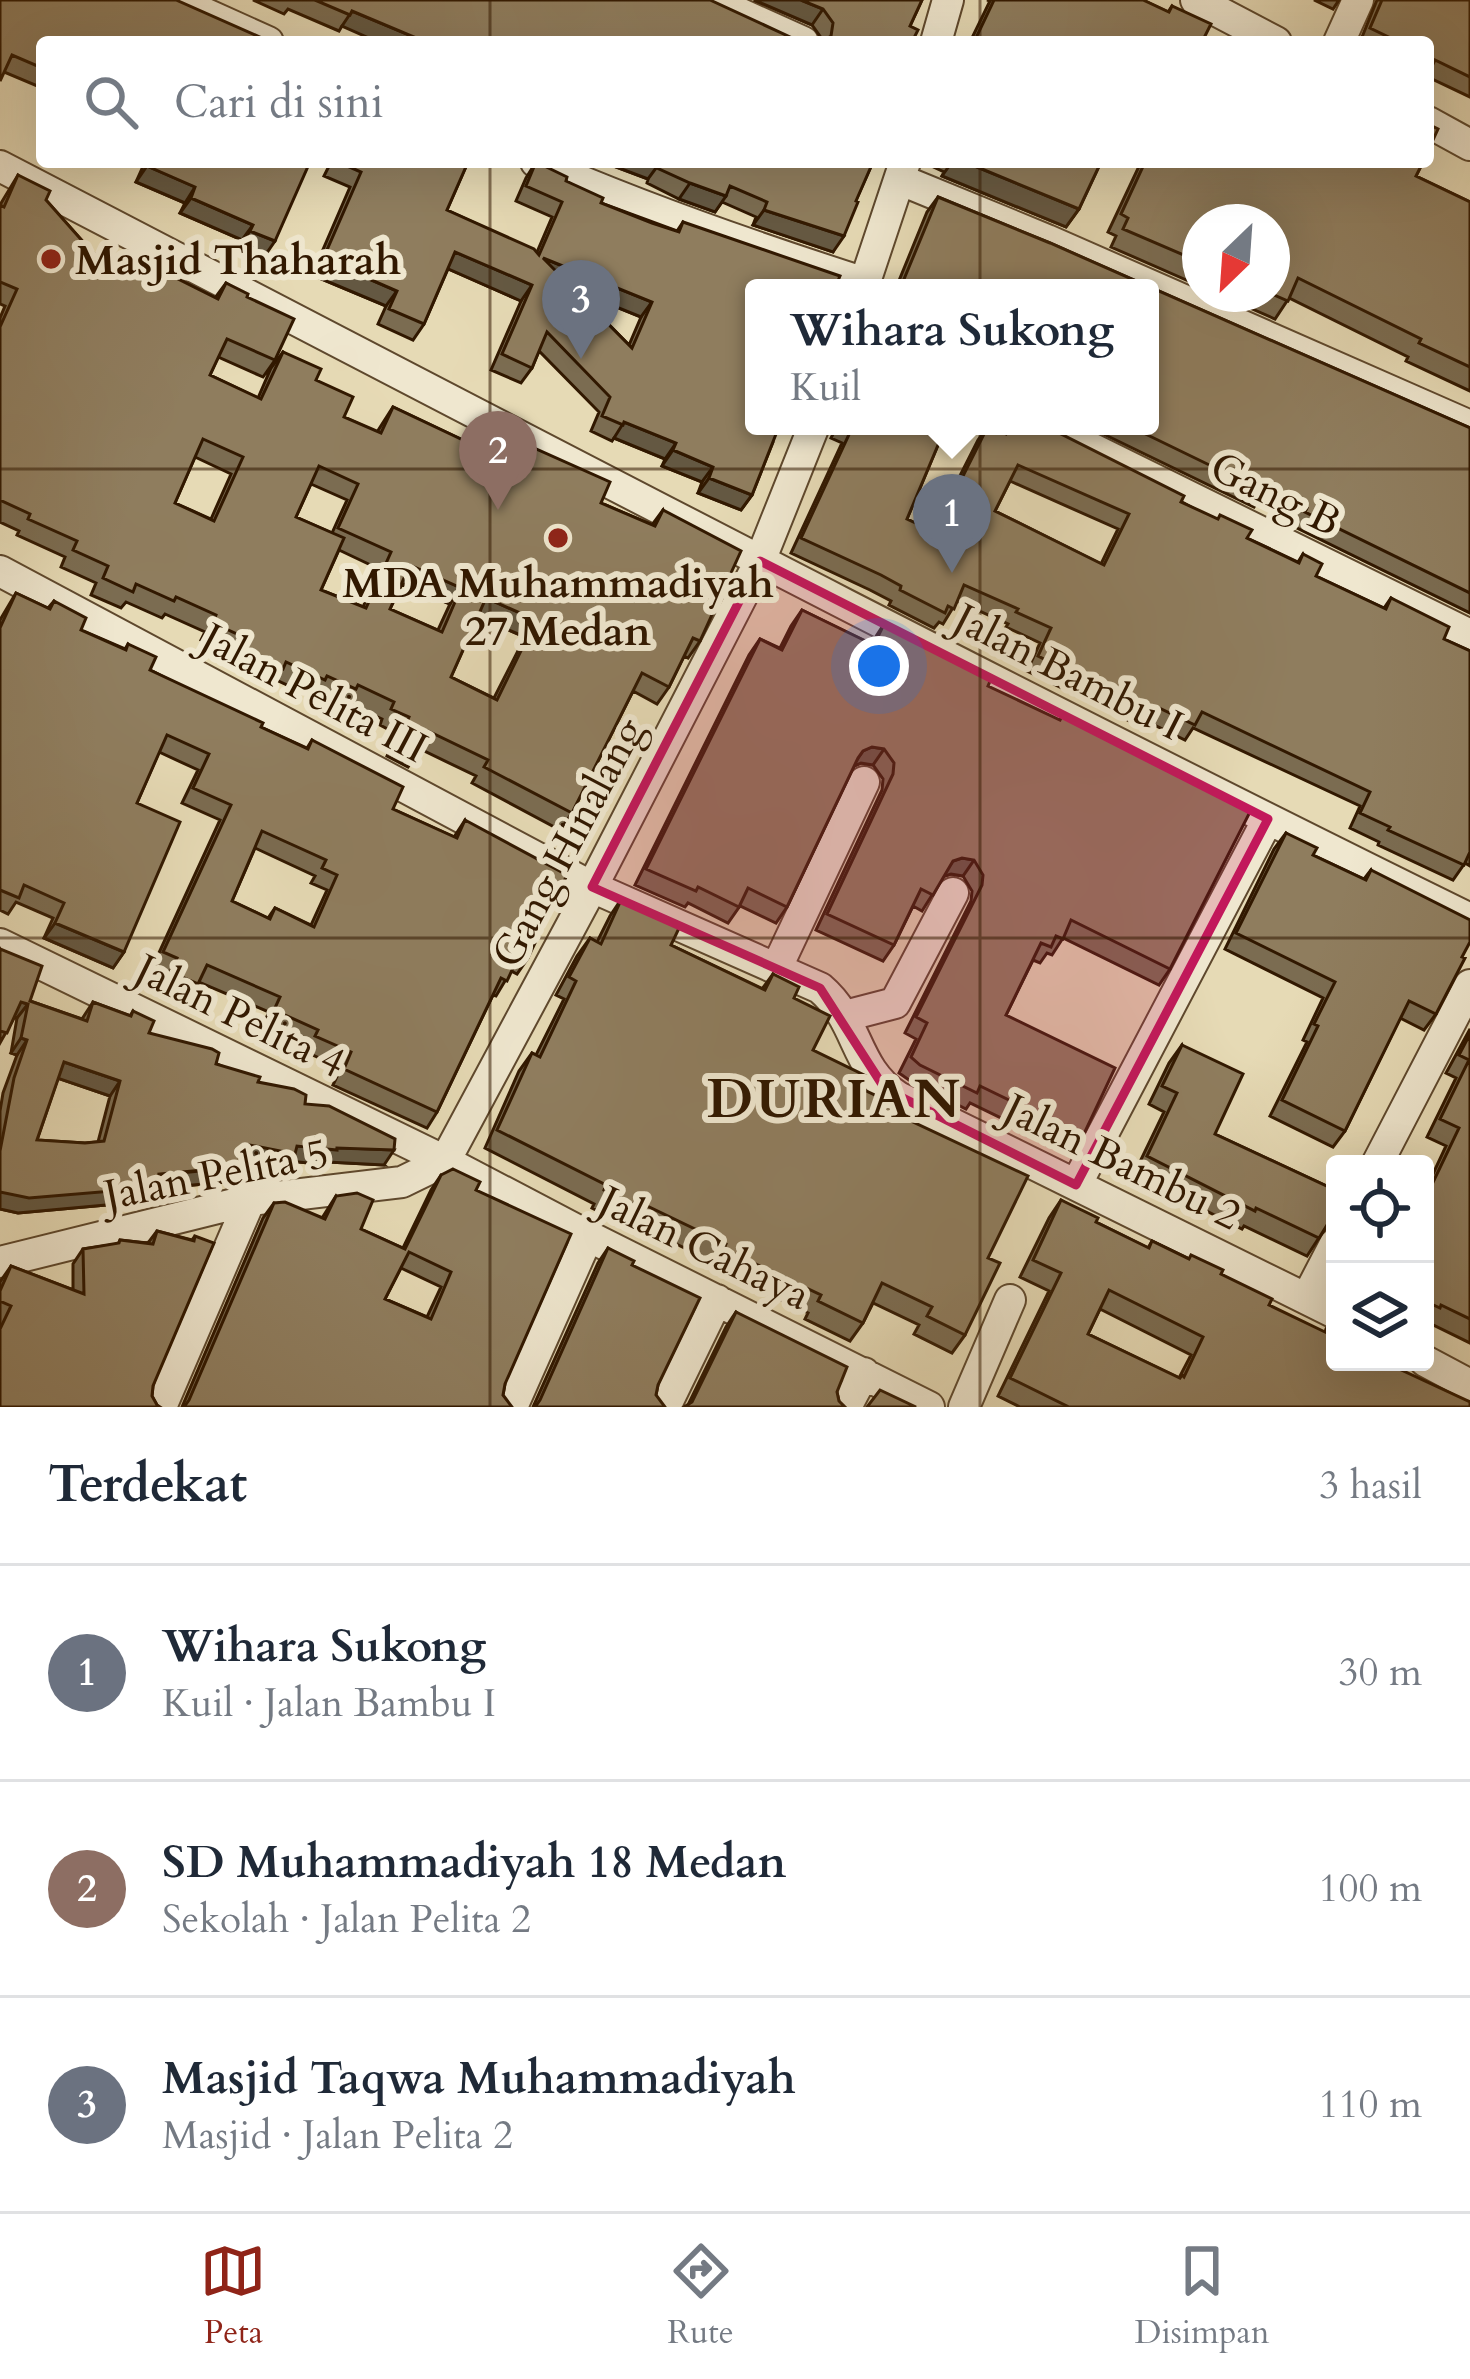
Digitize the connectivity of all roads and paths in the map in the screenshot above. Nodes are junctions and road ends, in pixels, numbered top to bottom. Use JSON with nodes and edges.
{"nodes":[{"id":1,"x":175,"y":0,"type":"edge"},
{"id":2,"x":710,"y":0,"type":"edge"},
{"id":3,"x":948,"y":0,"type":"edge"},
{"id":4,"x":1196,"y":0,"type":"edge"},
{"id":5,"x":1358,"y":0,"type":"edge"},
{"id":6,"x":255,"y":36,"type":"edge"},
{"id":7,"x":790,"y":36,"type":"edge"},
{"id":8,"x":938,"y":36,"type":"edge"},
{"id":9,"x":1265,"y":36,"type":"edge"},
{"id":10,"x":1342,"y":36,"type":"edge"},
{"id":11,"x":1434,"y":125,"type":"edge"},
{"id":12,"x":1470,"y":145,"type":"edge"},
{"id":13,"x":0,"y":166,"type":"edge"},
{"id":14,"x":550,"y":168,"type":"edge"},
{"id":15,"x":903,"y":171,"type":"edge"},
{"id":16,"x":844,"y":279,"type":"edge"},
{"id":17,"x":866,"y":279,"type":"edge"},
{"id":18,"x":1136,"y":279,"type":"edge"},
{"id":19,"x":1159,"y":289,"type":"edge"},
{"id":20,"x":1470,"y":426,"type":"edge"},
{"id":21,"x":810,"y":435,"type":"edge"},
{"id":22,"x":1064,"y":435,"type":"edge"},
{"id":23,"x":760,"y":561,"type":"junction"},
{"id":24,"x":0,"y":571,"type":"edge"},
{"id":25,"x":1470,"y":635,"type":"edge"},
{"id":26,"x":864,"y":782,"type":"dead end"},
{"id":27,"x":1268,"y":819,"type":"junction"},
{"id":28,"x":592,"y":887,"type":"junction"},
{"id":29,"x":953,"y":893,"type":"dead end"},
{"id":30,"x":1470,"y":919,"type":"edge"},
{"id":31,"x":0,"y":944,"type":"edge"},
{"id":32,"x":776,"y":967,"type":"junction"},
{"id":33,"x":1470,"y":985,"type":"edge"},
{"id":34,"x":844,"y":1016,"type":"junction"},
{"id":35,"x":1382,"y":1155,"type":"edge"},
{"id":36,"x":446,"y":1161,"type":"junction"},
{"id":37,"x":1076,"y":1185,"type":"junction"},
{"id":38,"x":250,"y":1200,"type":"junction"},
{"id":39,"x":588,"y":1236,"type":"junction"},
{"id":40,"x":1326,"y":1261,"type":"edge"},
{"id":41,"x":0,"y":1262,"type":"edge"},
{"id":42,"x":1307,"y":1298,"type":"junction"},
{"id":43,"x":717,"y":1300,"type":"junction"},
{"id":44,"x":1010,"y":1300,"type":"dead end"},
{"id":45,"x":1326,"y":1308,"type":"edge"},
{"id":46,"x":1434,"y":1366,"type":"edge"},
{"id":47,"x":864,"y":1372,"type":"junction"},
{"id":48,"x":1470,"y":1385,"type":"edge"},
{"id":49,"x":161,"y":1407,"type":"edge"},
{"id":50,"x":512,"y":1407,"type":"edge"},
{"id":51,"x":665,"y":1407,"type":"edge"},
{"id":52,"x":846,"y":1407,"type":"edge"},
{"id":53,"x":929,"y":1407,"type":"edge"},
{"id":54,"x":964,"y":1407,"type":"edge"}],
"edges":[{"from":1,"to":6,"type":"street"},
{"from":2,"to":7,"type":"street"},
{"from":3,"to":8,"type":"street"},
{"from":4,"to":9,"type":"street"},
{"from":5,"to":10,"type":"street"},
{"from":11,"to":12,"type":"street"},
{"from":13,"to":23,"type":"street","name":"Jalan Bambu I"},
{"from":14,"to":16,"type":"street"},
{"from":15,"to":17,"type":"street"},
{"from":15,"to":18,"type":"street"},
{"from":19,"to":20,"type":"street"},
{"from":21,"to":23,"type":"street","name":"Gang Hinalang"},
{"from":22,"to":25,"type":"street","name":"Gang B"},
{"from":23,"to":27,"type":"street","name":"Jalan Bambu I"},
{"from":23,"to":28,"type":"street","name":"Gang Hinalang"},
{"from":24,"to":28,"type":"street","name":"Jalan Pelita III"},
{"from":26,"to":32,"type":"street"},
{"from":27,"to":30,"type":"street","name":"Jalan Bambu I"},
{"from":27,"to":37,"type":"street"},
{"from":28,"to":32,"type":"street","name":"Jalan Bambu 2"},
{"from":28,"to":36,"type":"street","name":"Gang Hinalang"},
{"from":29,"to":34,"type":"street"},
{"from":31,"to":36,"type":"street","name":"Jalan Pelita 4"},
{"from":32,"to":34,"type":"street","name":"Jalan Bambu 2"},
{"from":33,"to":35,"type":"street"},
{"from":34,"to":37,"type":"street","name":"Jalan Bambu 2"},
{"from":36,"to":38,"type":"street","name":"Jalan Pelita 5"},
{"from":36,"to":39,"type":"street","name":"Jalan Cahaya"},
{"from":37,"to":42,"type":"street","name":"Jalan Bambu 2"},
{"from":38,"to":41,"type":"street","name":"Jalan Pelita 5"},
{"from":38,"to":49,"type":"street"},
{"from":39,"to":43,"type":"street","name":"Jalan Cahaya"},
{"from":39,"to":50,"type":"street"},
{"from":40,"to":42,"type":"street"},
{"from":42,"to":45,"type":"street","name":"Jalan Bambu 2"},
{"from":43,"to":47,"type":"street","name":"Jalan Cahaya"},
{"from":43,"to":51,"type":"street"},
{"from":44,"to":54,"type":"street"},
{"from":46,"to":48,"type":"street"},
{"from":47,"to":52,"type":"street"},
{"from":47,"to":53,"type":"street","name":"Jalan Cahaya"}]}
